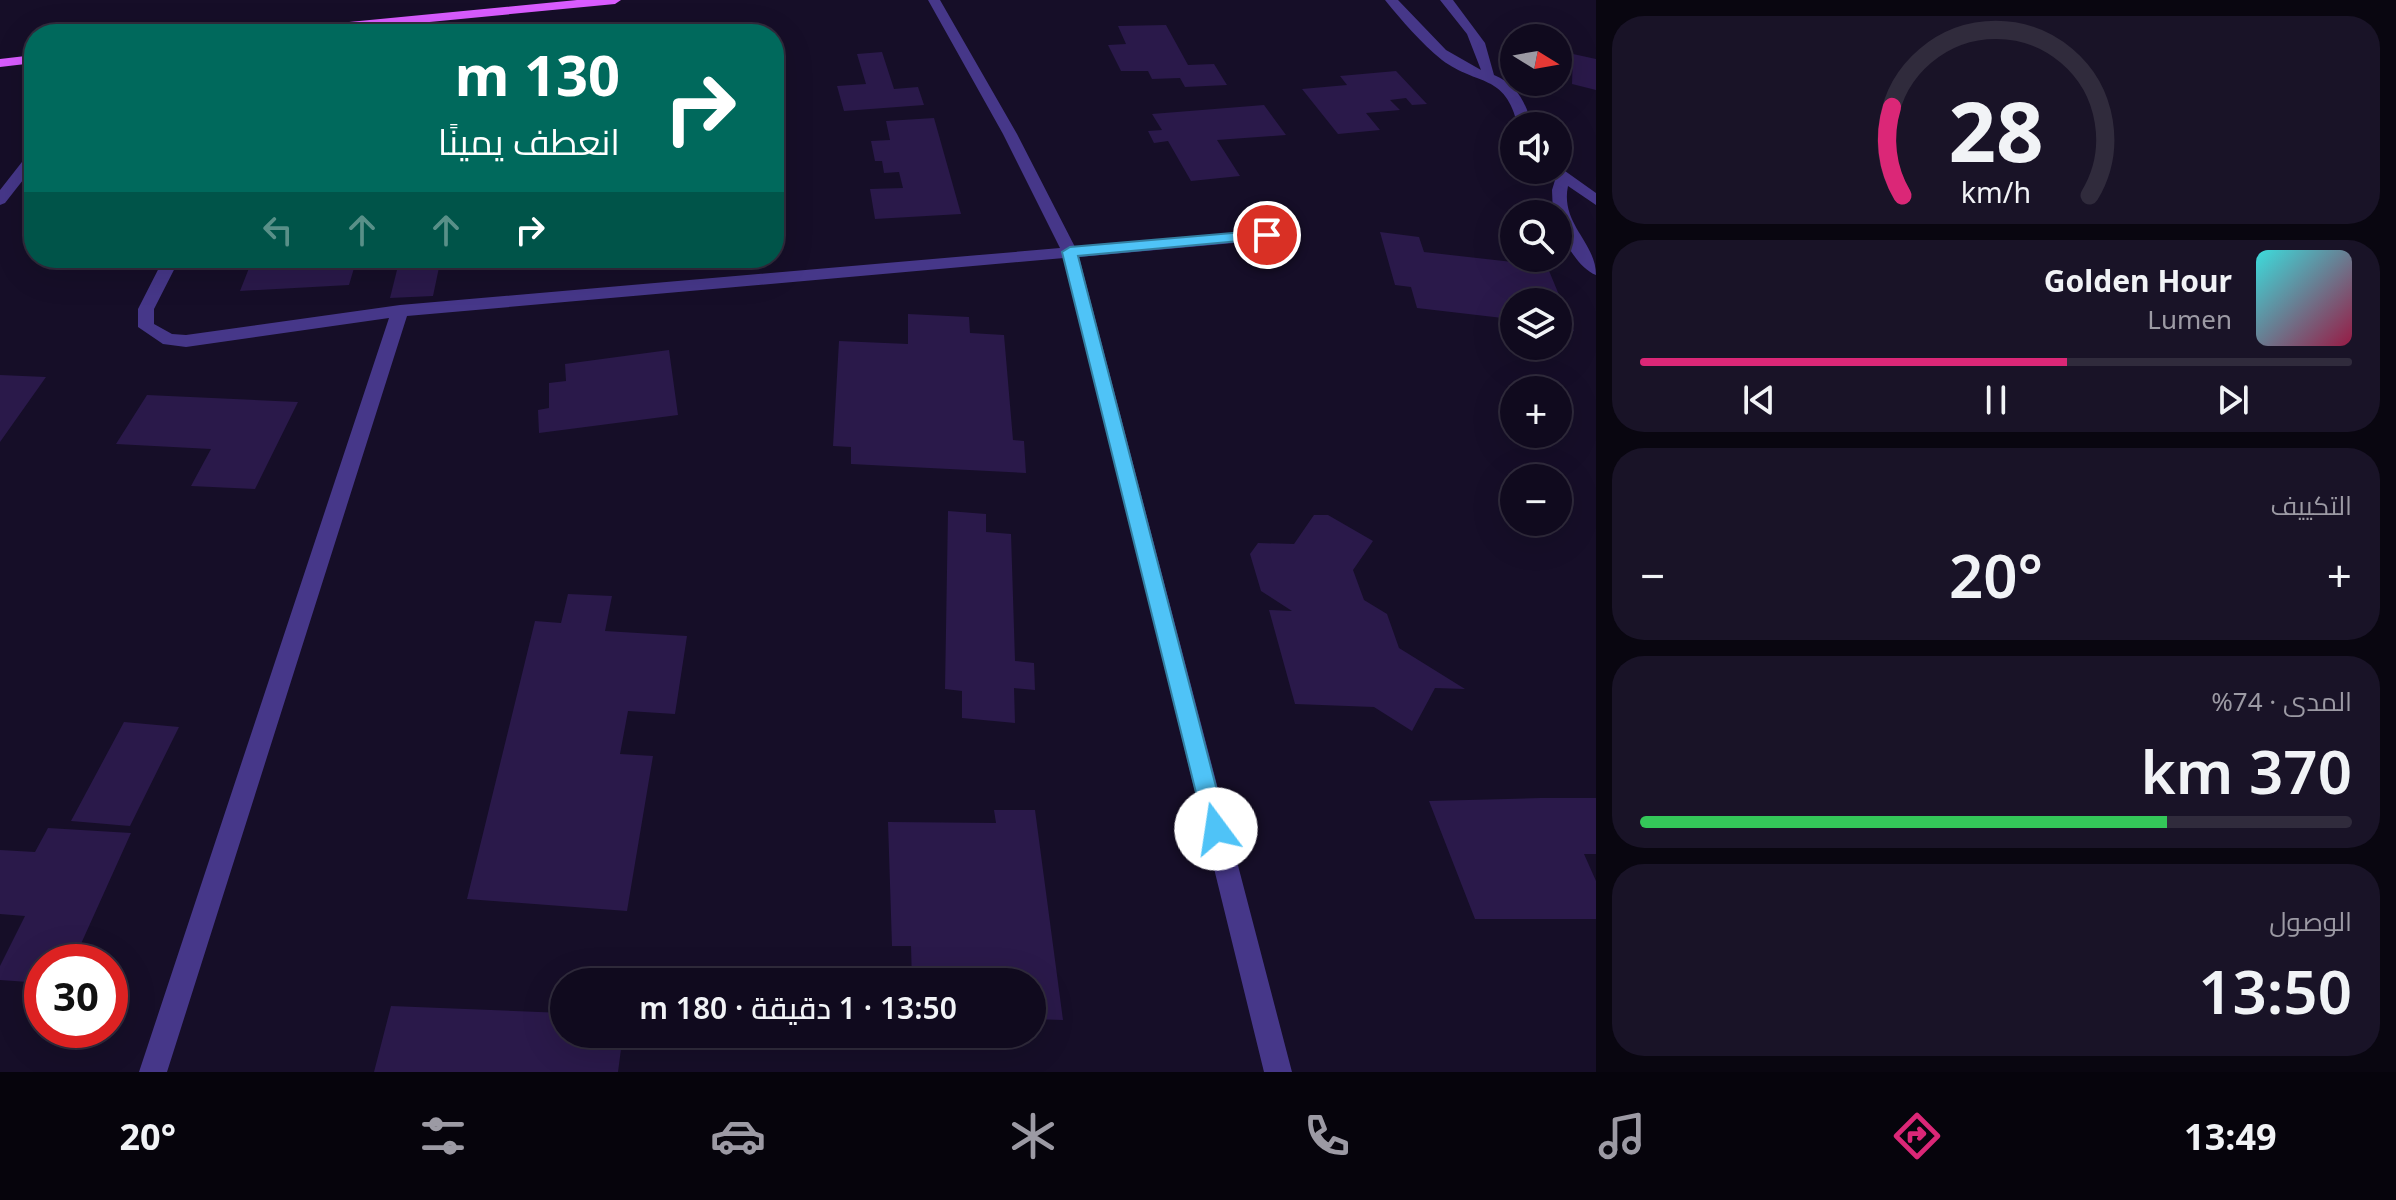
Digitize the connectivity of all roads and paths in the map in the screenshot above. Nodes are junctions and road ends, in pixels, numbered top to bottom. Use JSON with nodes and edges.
{"nodes":[{"id":1,"x":615,"y":0,"type":"edge"},
{"id":2,"x":934,"y":0,"type":"edge"},
{"id":3,"x":1391,"y":0,"type":"edge"},
{"id":4,"x":1446,"y":0,"type":"edge"},
{"id":5,"x":375,"y":24,"type":"edge"},
{"id":6,"x":24,"y":52,"type":"edge"},
{"id":7,"x":0,"y":53,"type":"edge"},
{"id":8,"x":24,"y":60,"type":"edge"},
{"id":9,"x":0,"y":63,"type":"edge"},
{"id":10,"x":1488,"y":74,"type":"junction"},
{"id":11,"x":1523,"y":112,"type":"edge"},
{"id":12,"x":24,"y":169,"type":"edge"},
{"id":13,"x":1596,"y":181,"type":"edge"},
{"id":14,"x":1572,"y":182,"type":"edge"},
{"id":15,"x":1558,"y":184,"type":"edge"},
{"id":16,"x":1578,"y":186,"type":"junction"},
{"id":17,"x":0,"y":200,"type":"edge"},
{"id":18,"x":1596,"y":200,"type":"edge"},
{"id":19,"x":1267,"y":235,"type":"dead end"},
{"id":20,"x":1070,"y":252,"type":"junction"},
{"id":21,"x":167,"y":268,"type":"edge"},
{"id":22,"x":1596,"y":270,"type":"edge"},
{"id":23,"x":400,"y":311,"type":"junction"},
{"id":24,"x":153,"y":1072,"type":"edge"},
{"id":25,"x":1278,"y":1072,"type":"edge"}],
"edges":[{"from":1,"to":5,"type":"main road"},
{"from":2,"to":20,"type":"street"},
{"from":3,"to":10,"type":"street"},
{"from":4,"to":10,"type":"street"},
{"from":6,"to":7,"type":"main road"},
{"from":8,"to":9,"type":"main road"},
{"from":10,"to":11,"type":"street"},
{"from":12,"to":17,"type":"street"},
{"from":13,"to":16,"type":"street"},
{"from":14,"to":16,"type":"street"},
{"from":15,"to":22,"type":"street"},
{"from":16,"to":18,"type":"street"},
{"from":19,"to":20,"type":"street"},
{"from":20,"to":23,"type":"street"},
{"from":20,"to":25,"type":"street"},
{"from":21,"to":23,"type":"street"},
{"from":23,"to":24,"type":"street"}]}
